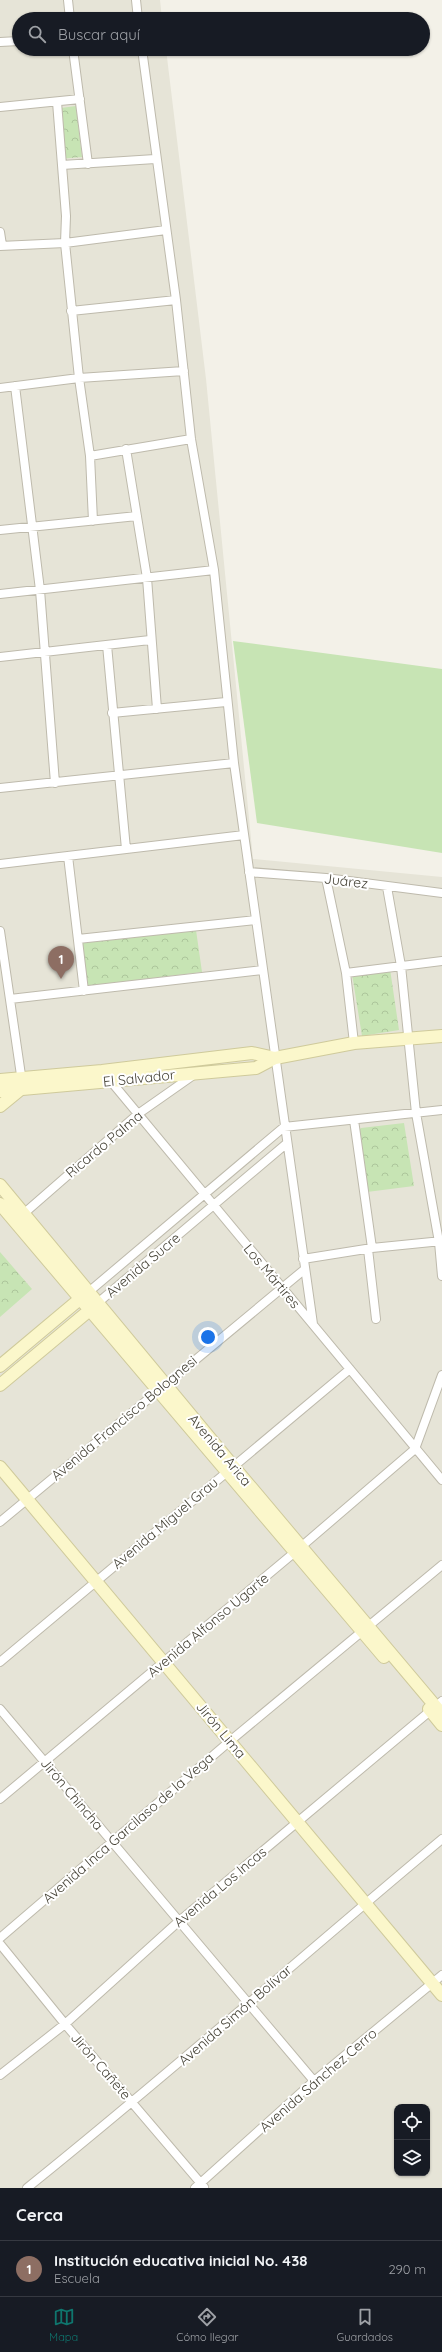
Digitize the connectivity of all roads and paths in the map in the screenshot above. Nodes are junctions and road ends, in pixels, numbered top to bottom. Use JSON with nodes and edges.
{"nodes":[{"id":1,"x":68,"y":0,"type":"edge"},
{"id":2,"x":136,"y":0,"type":"edge"},
{"id":3,"x":69,"y":12,"type":"edge"},
{"id":4,"x":137,"y":12,"type":"edge"},
{"id":5,"x":12,"y":41,"type":"edge"},
{"id":6,"x":0,"y":42,"type":"edge"},
{"id":7,"x":75,"y":56,"type":"edge"},
{"id":8,"x":143,"y":56,"type":"edge"},
{"id":9,"x":80,"y":99,"type":"junction"},
{"id":10,"x":57,"y":102,"type":"junction"},
{"id":11,"x":0,"y":107,"type":"edge"},
{"id":12,"x":156,"y":159,"type":"junction"},
{"id":13,"x":88,"y":164,"type":"junction"},
{"id":14,"x":62,"y":165,"type":"junction"},
{"id":15,"x":166,"y":230,"type":"junction"},
{"id":16,"x":0,"y":232,"type":"edge"},
{"id":17,"x":65,"y":243,"type":"junction"},
{"id":18,"x":1,"y":246,"type":"edge"},
{"id":19,"x":176,"y":300,"type":"junction"},
{"id":20,"x":71,"y":311,"type":"junction"},
{"id":21,"x":184,"y":371,"type":"junction"},
{"id":22,"x":79,"y":378,"type":"junction"},
{"id":23,"x":15,"y":386,"type":"junction"},
{"id":24,"x":0,"y":388,"type":"edge"},
{"id":25,"x":191,"y":439,"type":"junction"},
{"id":26,"x":126,"y":449,"type":"junction"},
{"id":27,"x":90,"y":456,"type":"junction"},
{"id":28,"x":137,"y":516,"type":"junction"},
{"id":29,"x":93,"y":522,"type":"junction"},
{"id":30,"x":33,"y":528,"type":"junction"},
{"id":31,"x":0,"y":530,"type":"edge"},
{"id":32,"x":214,"y":570,"type":"junction"},
{"id":33,"x":147,"y":578,"type":"junction"},
{"id":34,"x":40,"y":590,"type":"junction"},
{"id":35,"x":0,"y":594,"type":"edge"},
{"id":36,"x":150,"y":640,"type":"junction"},
{"id":37,"x":107,"y":645,"type":"junction"},
{"id":38,"x":44,"y":653,"type":"junction"},
{"id":39,"x":0,"y":657,"type":"edge"},
{"id":40,"x":226,"y":702,"type":"junction"},
{"id":41,"x":157,"y":709,"type":"junction"},
{"id":42,"x":112,"y":713,"type":"junction"},
{"id":43,"x":234,"y":763,"type":"junction"},
{"id":44,"x":118,"y":777,"type":"junction"},
{"id":45,"x":55,"y":782,"type":"junction"},
{"id":46,"x":0,"y":788,"type":"edge"},
{"id":47,"x":244,"y":835,"type":"junction"},
{"id":48,"x":126,"y":850,"type":"junction"},
{"id":49,"x":68,"y":856,"type":"junction"},
{"id":50,"x":0,"y":862,"type":"edge"},
{"id":51,"x":249,"y":872,"type":"junction"},
{"id":52,"x":326,"y":878,"type":"junction"},
{"id":53,"x":387,"y":887,"type":"junction"},
{"id":54,"x":442,"y":893,"type":"edge"},
{"id":55,"x":256,"y":920,"type":"junction"},
{"id":56,"x":0,"y":931,"type":"edge"},
{"id":57,"x":0,"y":934,"type":"edge"},
{"id":58,"x":78,"y":939,"type":"junction"},
{"id":59,"x":442,"y":961,"type":"edge"},
{"id":60,"x":401,"y":966,"type":"junction"},
{"id":61,"x":262,"y":970,"type":"junction"},
{"id":62,"x":346,"y":973,"type":"junction"},
{"id":63,"x":84,"y":991,"type":"junction"},
{"id":64,"x":10,"y":999,"type":"junction"},
{"id":65,"x":442,"y":1036,"type":"edge"},
{"id":66,"x":408,"y":1037,"type":"junction"},
{"id":67,"x":354,"y":1044,"type":"junction"},
{"id":68,"x":276,"y":1058,"type":"junction"},
{"id":69,"x":199,"y":1071,"type":"junction"},
{"id":70,"x":102,"y":1072,"type":"junction"},
{"id":71,"x":0,"y":1080,"type":"edge"},
{"id":72,"x":111,"y":1081,"type":"junction"},
{"id":73,"x":22,"y":1083,"type":"junction"},
{"id":74,"x":0,"y":1091,"type":"edge"},
{"id":75,"x":0,"y":1106,"type":"edge"},
{"id":76,"x":442,"y":1110,"type":"edge"},
{"id":77,"x":416,"y":1113,"type":"junction"},
{"id":78,"x":138,"y":1114,"type":"junction"},
{"id":79,"x":354,"y":1120,"type":"junction"},
{"id":80,"x":284,"y":1127,"type":"junction"},
{"id":81,"x":286,"y":1144,"type":"junction"},
{"id":82,"x":0,"y":1185,"type":"edge"},
{"id":83,"x":204,"y":1194,"type":"junction"},
{"id":84,"x":0,"y":1204,"type":"edge"},
{"id":85,"x":213,"y":1206,"type":"junction"},
{"id":86,"x":19,"y":1217,"type":"junction"},
{"id":87,"x":440,"y":1242,"type":"edge"},
{"id":88,"x":370,"y":1248,"type":"junction"},
{"id":89,"x":303,"y":1259,"type":"junction"},
{"id":90,"x":305,"y":1269,"type":"junction"},
{"id":91,"x":442,"y":1276,"type":"edge"},
{"id":92,"x":282,"y":1287,"type":"junction"},
{"id":93,"x":84,"y":1295,"type":"junction"},
{"id":94,"x":94,"y":1306,"type":"junction"},
{"id":95,"x":376,"y":1319,"type":"dead end"},
{"id":96,"x":313,"y":1324,"type":"junction"},
{"id":97,"x":0,"y":1366,"type":"edge"},
{"id":98,"x":350,"y":1369,"type":"junction"},
{"id":99,"x":442,"y":1375,"type":"edge"},
{"id":100,"x":0,"y":1385,"type":"edge"},
{"id":101,"x":162,"y":1388,"type":"junction"},
{"id":102,"x":415,"y":1449,"type":"junction"},
{"id":103,"x":0,"y":1467,"type":"edge"},
{"id":104,"x":230,"y":1469,"type":"junction"},
{"id":105,"x":442,"y":1480,"type":"edge"},
{"id":106,"x":27,"y":1500,"type":"junction"},
{"id":107,"x":0,"y":1522,"type":"edge"},
{"id":108,"x":299,"y":1550,"type":"junction"},
{"id":109,"x":442,"y":1565,"type":"edge"},
{"id":110,"x":96,"y":1580,"type":"junction"},
{"id":111,"x":366,"y":1630,"type":"junction"},
{"id":112,"x":0,"y":1662,"type":"edge"},
{"id":113,"x":164,"y":1662,"type":"junction"},
{"id":114,"x":438,"y":1708,"type":"edge"},
{"id":115,"x":0,"y":1709,"type":"edge"},
{"id":116,"x":442,"y":1725,"type":"edge"},
{"id":117,"x":230,"y":1741,"type":"junction"},
{"id":118,"x":44,"y":1762,"type":"junction"},
{"id":119,"x":0,"y":1799,"type":"edge"},
{"id":120,"x":298,"y":1822,"type":"junction"},
{"id":121,"x":442,"y":1839,"type":"edge"},
{"id":122,"x":112,"y":1841,"type":"junction"},
{"id":123,"x":366,"y":1903,"type":"junction"},
{"id":124,"x":178,"y":1922,"type":"junction"},
{"id":125,"x":0,"y":1938,"type":"edge"},
{"id":126,"x":0,"y":1944,"type":"edge"},
{"id":127,"x":442,"y":1975,"type":"edge"},
{"id":128,"x":432,"y":1983,"type":"junction"},
{"id":129,"x":442,"y":1995,"type":"edge"},
{"id":130,"x":247,"y":2003,"type":"junction"},
{"id":131,"x":65,"y":2024,"type":"junction"},
{"id":132,"x":0,"y":2075,"type":"edge"},
{"id":133,"x":314,"y":2081,"type":"junction"},
{"id":134,"x":133,"y":2103,"type":"junction"},
{"id":135,"x":200,"y":2187,"type":"edge"},
{"id":136,"x":27,"y":2188,"type":"edge"}],
"edges":[{"from":1,"to":3,"type":"street"},
{"from":2,"to":4,"type":"street"},
{"from":5,"to":6,"type":"street"},
{"from":7,"to":9,"type":"street"},
{"from":8,"to":12,"type":"street"},
{"from":9,"to":10,"type":"street"},
{"from":9,"to":13,"type":"street"},
{"from":10,"to":11,"type":"street"},
{"from":10,"to":14,"type":"street"},
{"from":12,"to":13,"type":"street"},
{"from":12,"to":15,"type":"street"},
{"from":13,"to":14,"type":"street"},
{"from":14,"to":17,"type":"street"},
{"from":15,"to":17,"type":"street"},
{"from":15,"to":19,"type":"street"},
{"from":16,"to":18,"type":"street"},
{"from":17,"to":18,"type":"street"},
{"from":17,"to":20,"type":"street"},
{"from":19,"to":20,"type":"street"},
{"from":19,"to":21,"type":"street"},
{"from":20,"to":22,"type":"street"},
{"from":21,"to":22,"type":"street"},
{"from":21,"to":25,"type":"street"},
{"from":22,"to":23,"type":"street"},
{"from":22,"to":27,"type":"street"},
{"from":23,"to":24,"type":"street"},
{"from":23,"to":30,"type":"street"},
{"from":25,"to":26,"type":"street"},
{"from":25,"to":32,"type":"street"},
{"from":26,"to":27,"type":"street"},
{"from":26,"to":28,"type":"street"},
{"from":27,"to":29,"type":"street"},
{"from":28,"to":29,"type":"street"},
{"from":28,"to":33,"type":"street"},
{"from":29,"to":30,"type":"street"},
{"from":30,"to":31,"type":"street"},
{"from":30,"to":34,"type":"street"},
{"from":32,"to":33,"type":"street"},
{"from":32,"to":40,"type":"street"},
{"from":33,"to":34,"type":"street"},
{"from":33,"to":36,"type":"street"},
{"from":34,"to":35,"type":"street"},
{"from":34,"to":38,"type":"street"},
{"from":36,"to":37,"type":"street"},
{"from":36,"to":41,"type":"street"},
{"from":37,"to":38,"type":"street"},
{"from":37,"to":42,"type":"street"},
{"from":38,"to":39,"type":"street"},
{"from":38,"to":45,"type":"street"},
{"from":40,"to":41,"type":"street"},
{"from":40,"to":43,"type":"street"},
{"from":41,"to":42,"type":"street"},
{"from":42,"to":44,"type":"street"},
{"from":43,"to":44,"type":"street"},
{"from":43,"to":47,"type":"street"},
{"from":44,"to":45,"type":"street"},
{"from":44,"to":48,"type":"street"},
{"from":45,"to":46,"type":"street"},
{"from":47,"to":48,"type":"street"},
{"from":47,"to":51,"type":"street"},
{"from":48,"to":49,"type":"street"},
{"from":49,"to":50,"type":"street"},
{"from":49,"to":58,"type":"street"},
{"from":51,"to":52,"type":"street","name":"Juárez"},
{"from":51,"to":55,"type":"street"},
{"from":52,"to":53,"type":"street","name":"Juárez"},
{"from":52,"to":62,"type":"street"},
{"from":53,"to":54,"type":"street","name":"Juárez"},
{"from":53,"to":60,"type":"street"},
{"from":55,"to":58,"type":"street"},
{"from":55,"to":61,"type":"street"},
{"from":56,"to":57,"type":"street"},
{"from":57,"to":64,"type":"street"},
{"from":58,"to":63,"type":"street"},
{"from":59,"to":60,"type":"street"},
{"from":60,"to":62,"type":"street"},
{"from":60,"to":66,"type":"street"},
{"from":61,"to":63,"type":"street"},
{"from":61,"to":68,"type":"street"},
{"from":62,"to":67,"type":"street"},
{"from":63,"to":64,"type":"street"},
{"from":64,"to":73,"type":"street"},
{"from":65,"to":66,"type":"street","name":"El Salvador"},
{"from":66,"to":67,"type":"street","name":"El Salvador"},
{"from":66,"to":77,"type":"street"},
{"from":67,"to":68,"type":"street","name":"El Salvador"},
{"from":68,"to":69,"type":"street","name":"El Salvador"},
{"from":68,"to":70,"type":"street","name":"El Salvador"},
{"from":68,"to":80,"type":"street"},
{"from":69,"to":72,"type":"street","name":"El Salvador"},
{"from":69,"to":78,"type":"street","name":"Ricardo Palma"},
{"from":70,"to":72,"type":"street","name":"Los Mártires"},
{"from":70,"to":73,"type":"street","name":"El Salvador"},
{"from":71,"to":73,"type":"street","name":"El Salvador"},
{"from":72,"to":73,"type":"street","name":"El Salvador"},
{"from":72,"to":78,"type":"street","name":"Los Mártires"},
{"from":73,"to":74,"type":"street","name":"El Salvador"},
{"from":73,"to":75,"type":"street"},
{"from":76,"to":77,"type":"street"},
{"from":77,"to":79,"type":"street"},
{"from":77,"to":87,"type":"street"},
{"from":78,"to":83,"type":"street","name":"Los Mártires"},
{"from":78,"to":86,"type":"street","name":"Ricardo Palma"},
{"from":79,"to":80,"type":"street"},
{"from":79,"to":88,"type":"street"},
{"from":80,"to":81,"type":"street"},
{"from":80,"to":83,"type":"street","name":"Avenida Sucre"},
{"from":81,"to":85,"type":"street","name":"Avenida Sucre"},
{"from":81,"to":89,"type":"street"},
{"from":82,"to":86,"type":"street","name":"Avenida Arica"},
{"from":83,"to":85,"type":"street","name":"Los Mártires"},
{"from":83,"to":93,"type":"street","name":"Avenida Sucre"},
{"from":84,"to":86,"type":"street","name":"Avenida Arica"},
{"from":85,"to":92,"type":"street","name":"Los Mártires"},
{"from":85,"to":94,"type":"street","name":"Avenida Sucre"},
{"from":86,"to":93,"type":"street","name":"Avenida Arica"},
{"from":87,"to":88,"type":"street"},
{"from":87,"to":91,"type":"street"},
{"from":88,"to":89,"type":"street"},
{"from":88,"to":95,"type":"street"},
{"from":89,"to":90,"type":"street"},
{"from":90,"to":92,"type":"street","name":"Avenida Francisco Bolognesi"},
{"from":90,"to":96,"type":"street"},
{"from":92,"to":96,"type":"street","name":"Los Mártires"},
{"from":92,"to":101,"type":"street","name":"Avenida Francisco Bolognesi"},
{"from":93,"to":94,"type":"street","name":"Avenida Arica"},
{"from":93,"to":97,"type":"street","name":"Avenida Sucre"},
{"from":94,"to":100,"type":"street","name":"Avenida Sucre"},
{"from":94,"to":101,"type":"street","name":"Avenida Arica"},
{"from":96,"to":98,"type":"street","name":"Los Mártires"},
{"from":98,"to":102,"type":"street","name":"Los Mártires"},
{"from":98,"to":104,"type":"street","name":"Avenida Miguel Grau"},
{"from":99,"to":102,"type":"street"},
{"from":101,"to":104,"type":"street","name":"Avenida Arica"},
{"from":101,"to":106,"type":"street","name":"Avenida Francisco Bolognesi"},
{"from":102,"to":105,"type":"street","name":"Los Mártires"},
{"from":102,"to":108,"type":"street","name":"Avenida Alfonso Ugarte"},
{"from":103,"to":106,"type":"street","name":"Jirón Lima"},
{"from":104,"to":108,"type":"street","name":"Avenida Arica"},
{"from":104,"to":110,"type":"street","name":"Avenida Miguel Grau"},
{"from":106,"to":107,"type":"street","name":"Avenida Francisco Bolognesi"},
{"from":106,"to":110,"type":"street","name":"Jirón Lima"},
{"from":108,"to":111,"type":"street","name":"Avenida Arica"},
{"from":108,"to":113,"type":"street","name":"Avenida Alfonso Ugarte"},
{"from":109,"to":111,"type":"street","name":"Avenida Inca Garcilaso de la Vega"},
{"from":110,"to":112,"type":"street","name":"Avenida Miguel Grau"},
{"from":110,"to":113,"type":"street","name":"Jirón Lima"},
{"from":111,"to":114,"type":"street","name":"Avenida Arica"},
{"from":111,"to":117,"type":"street","name":"Avenida Inca Garcilaso de la Vega"},
{"from":113,"to":117,"type":"street","name":"Jirón Lima"},
{"from":113,"to":118,"type":"street","name":"Avenida Alfonso Ugarte"},
{"from":114,"to":116,"type":"street","name":"Avenida Arica"},
{"from":114,"to":120,"type":"street","name":"Avenida Los Incas"},
{"from":115,"to":118,"type":"street","name":"Jirón Chincha"},
{"from":117,"to":120,"type":"street","name":"Jirón Lima"},
{"from":117,"to":122,"type":"street","name":"Avenida Inca Garcilaso de la Vega"},
{"from":118,"to":119,"type":"street","name":"Avenida Alfonso Ugarte"},
{"from":118,"to":122,"type":"street","name":"Jirón Chincha"},
{"from":120,"to":123,"type":"street","name":"Jirón Lima"},
{"from":120,"to":124,"type":"street","name":"Avenida Los Incas"},
{"from":121,"to":123,"type":"street","name":"Avenida Simón Bolívar"},
{"from":122,"to":124,"type":"street","name":"Jirón Chincha"},
{"from":122,"to":125,"type":"street","name":"Avenida Inca Garcilaso de la Vega"},
{"from":123,"to":128,"type":"street","name":"Jirón Lima"},
{"from":123,"to":130,"type":"street","name":"Avenida Simón Bolívar"},
{"from":124,"to":130,"type":"street","name":"Jirón Chincha"},
{"from":124,"to":131,"type":"street","name":"Avenida Los Incas"},
{"from":126,"to":131,"type":"street","name":"Jirón Cañete"},
{"from":127,"to":128,"type":"street","name":"Avenida Sánchez Cerro"},
{"from":128,"to":129,"type":"street","name":"Jirón Lima"},
{"from":128,"to":133,"type":"street","name":"Avenida Sánchez Cerro"},
{"from":130,"to":133,"type":"street","name":"Jirón Chincha"},
{"from":130,"to":134,"type":"street","name":"Avenida Simón Bolívar"},
{"from":131,"to":132,"type":"street","name":"Avenida Los Incas"},
{"from":131,"to":134,"type":"street","name":"Jirón Cañete"},
{"from":133,"to":135,"type":"street","name":"Avenida Sánchez Cerro"},
{"from":134,"to":135,"type":"street","name":"Jirón Cañete"},
{"from":134,"to":136,"type":"street","name":"Avenida Simón Bolívar"}]}
